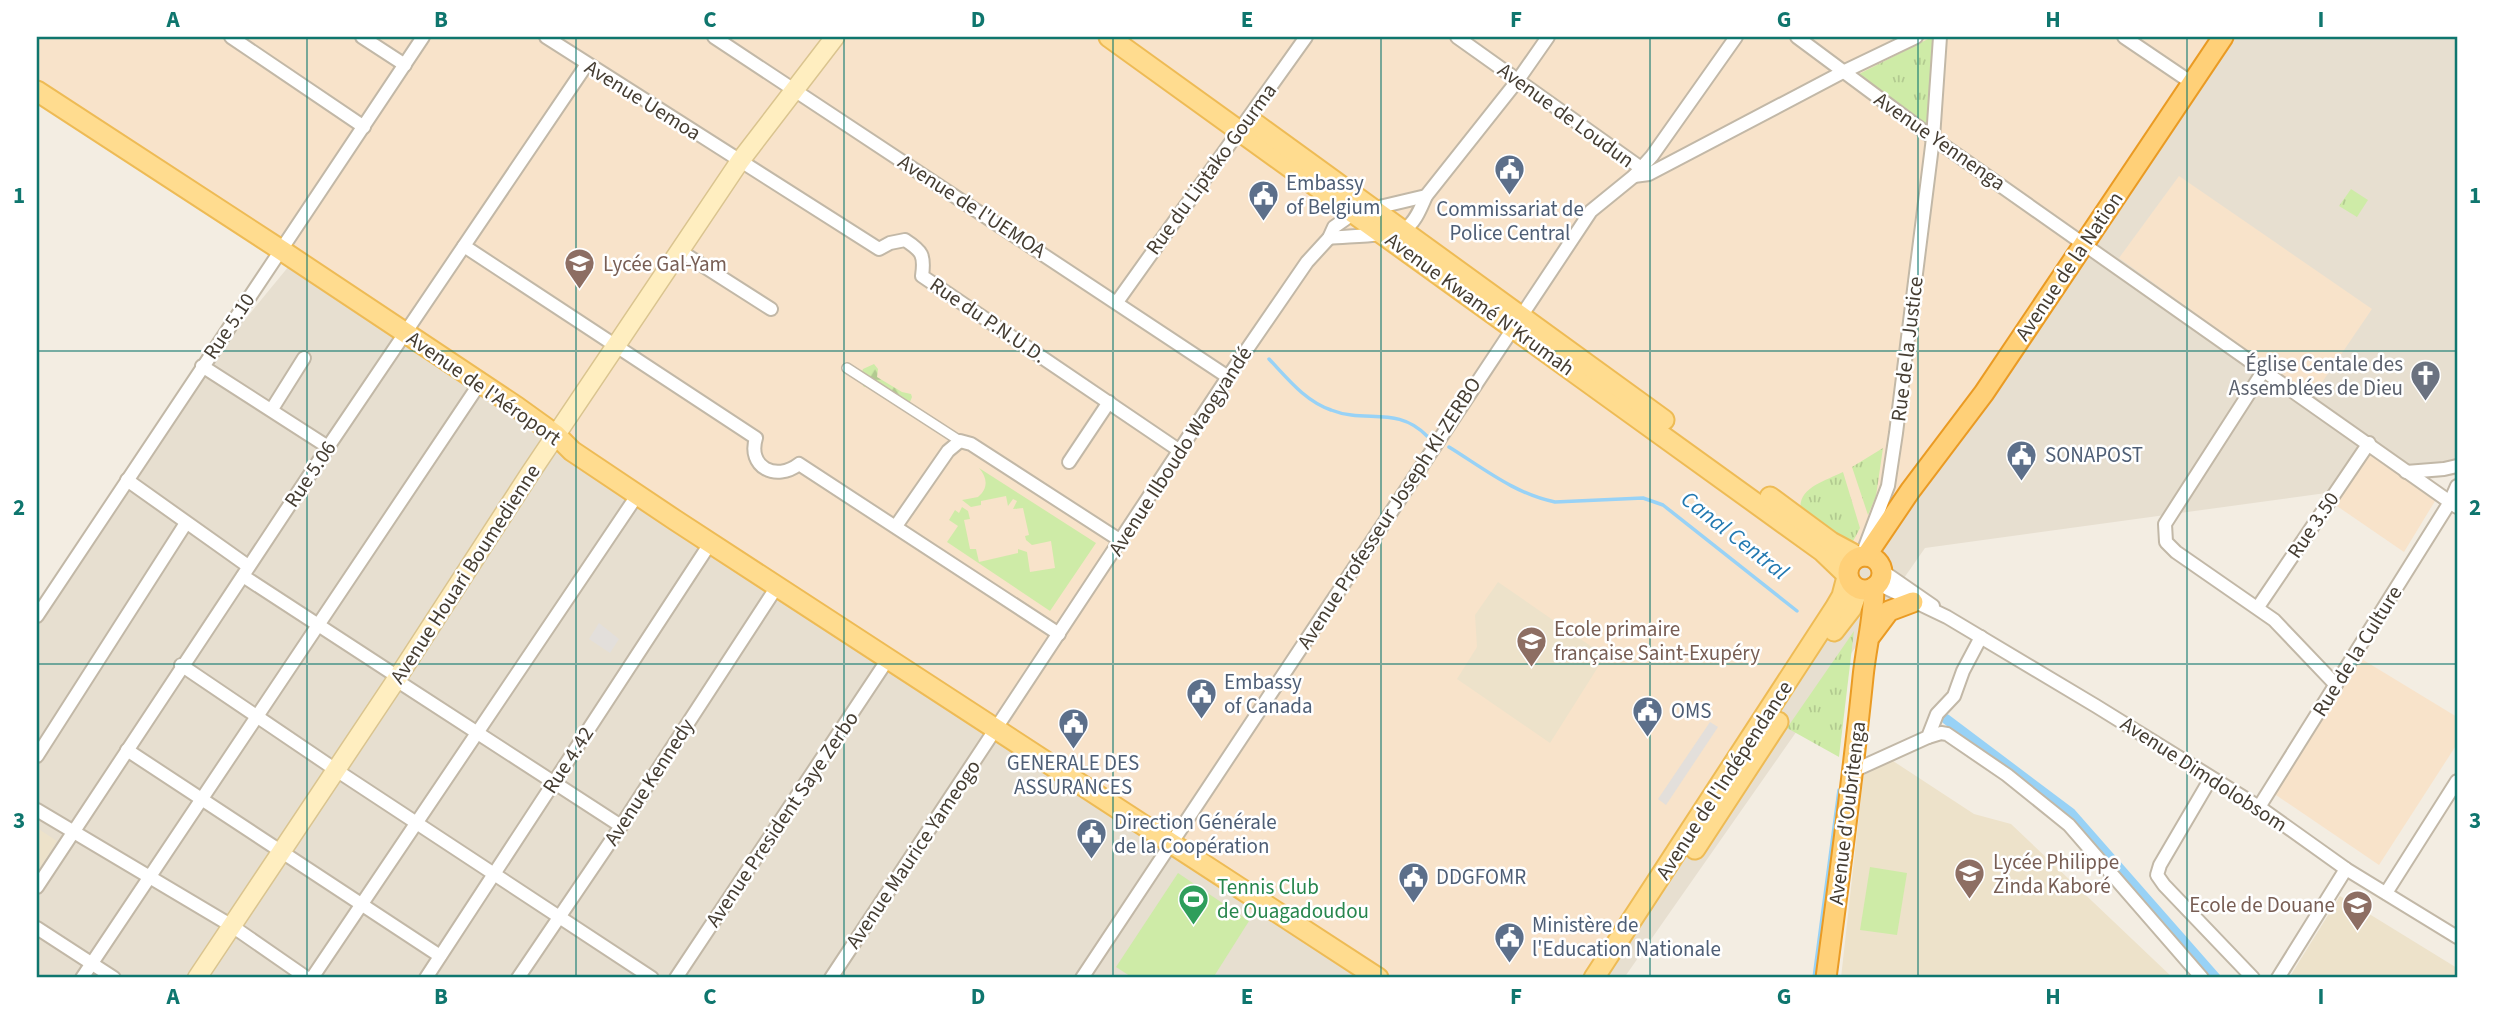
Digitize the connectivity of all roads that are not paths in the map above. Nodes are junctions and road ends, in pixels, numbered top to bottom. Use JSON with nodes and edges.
{"nodes":[{"id":1,"x":231,"y":37,"type":"edge"},
{"id":2,"x":362,"y":37,"type":"edge"},
{"id":3,"x":423,"y":37,"type":"edge"},
{"id":4,"x":546,"y":37,"type":"edge"},
{"id":5,"x":714,"y":37,"type":"edge"},
{"id":6,"x":835,"y":37,"type":"edge"},
{"id":7,"x":1110,"y":37,"type":"edge"},
{"id":8,"x":1132,"y":37,"type":"edge"},
{"id":9,"x":1306,"y":37,"type":"edge"},
{"id":10,"x":1457,"y":37,"type":"edge"},
{"id":11,"x":1548,"y":37,"type":"edge"},
{"id":12,"x":1735,"y":37,"type":"edge"},
{"id":13,"x":1797,"y":37,"type":"edge"},
{"id":14,"x":1916,"y":37,"type":"edge"},
{"id":15,"x":1940,"y":37,"type":"edge"},
{"id":16,"x":2124,"y":37,"type":"edge"},
{"id":17,"x":2223,"y":37,"type":"edge"},
{"id":18,"x":587,"y":64,"type":"junction"},
{"id":19,"x":405,"y":65,"type":"junction"},
{"id":20,"x":1843,"y":72,"type":"junction"},
{"id":21,"x":1518,"y":80,"type":"junction"},
{"id":22,"x":2192,"y":83,"type":"junction"},
{"id":23,"x":794,"y":89,"type":"junction"},
{"id":24,"x":37,"y":91,"type":"edge"},
{"id":25,"x":37,"y":107,"type":"edge"},
{"id":26,"x":1243,"y":124,"type":"junction"},
{"id":27,"x":364,"y":127,"type":"junction"},
{"id":28,"x":1933,"y":138,"type":"junction"},
{"id":29,"x":740,"y":161,"type":"junction"},
{"id":30,"x":1638,"y":172,"type":"junction"},
{"id":31,"x":1426,"y":196,"type":"junction"},
{"id":32,"x":1374,"y":208,"type":"junction"},
{"id":33,"x":1354,"y":213,"type":"junction"},
{"id":34,"x":1403,"y":229,"type":"junction"},
{"id":35,"x":1382,"y":233,"type":"junction"},
{"id":36,"x":1329,"y":238,"type":"junction"},
{"id":37,"x":2084,"y":242,"type":"junction"},
{"id":38,"x":464,"y":246,"type":"junction"},
{"id":39,"x":680,"y":251,"type":"junction"},
{"id":40,"x":277,"y":255,"type":"junction"},
{"id":41,"x":1117,"y":302,"type":"junction"},
{"id":42,"x":771,"y":309,"type":"dead end"},
{"id":43,"x":1516,"y":322,"type":"junction"},
{"id":44,"x":401,"y":338,"type":"junction"},
{"id":45,"x":616,"y":345,"type":"junction"},
{"id":46,"x":303,"y":358,"type":"dead end"},
{"id":47,"x":202,"y":366,"type":"junction"},
{"id":48,"x":847,"y":368,"type":"dead end"},
{"id":49,"x":2264,"y":370,"type":"junction"},
{"id":50,"x":1228,"y":377,"type":"junction"},
{"id":51,"x":476,"y":388,"type":"junction"},
{"id":52,"x":1109,"y":402,"type":"junction"},
{"id":53,"x":272,"y":409,"type":"junction"},
{"id":54,"x":554,"y":440,"type":"junction"},
{"id":55,"x":960,"y":441,"type":"junction"},
{"id":56,"x":2369,"y":443,"type":"junction"},
{"id":57,"x":328,"y":447,"type":"junction"},
{"id":58,"x":1180,"y":451,"type":"junction"},
{"id":59,"x":1069,"y":462,"type":"dead end"},
{"id":60,"x":2457,"y":466,"type":"edge"},
{"id":61,"x":2406,"y":472,"type":"junction"},
{"id":62,"x":127,"y":480,"type":"junction"},
{"id":63,"x":2457,"y":486,"type":"edge"},
{"id":64,"x":638,"y":494,"type":"junction"},
{"id":65,"x":2454,"y":504,"type":"edge"},
{"id":66,"x":186,"y":523,"type":"junction"},
{"id":67,"x":896,"y":526,"type":"junction"},
{"id":68,"x":1121,"y":541,"type":"junction"},
{"id":69,"x":711,"y":542,"type":"junction"},
{"id":70,"x":245,"y":571,"type":"junction"},
{"id":71,"x":1865,"y":573,"type":"junction"},
{"id":72,"x":778,"y":585,"type":"junction"},
{"id":73,"x":1913,"y":602,"type":"junction"},
{"id":74,"x":2258,"y":607,"type":"junction"},
{"id":75,"x":37,"y":617,"type":"edge"},
{"id":76,"x":1947,"y":617,"type":"junction"},
{"id":77,"x":318,"y":625,"type":"junction"},
{"id":78,"x":1059,"y":634,"type":"junction"},
{"id":79,"x":1981,"y":637,"type":"junction"},
{"id":80,"x":1868,"y":642,"type":"junction"},
{"id":81,"x":888,"y":659,"type":"junction"},
{"id":82,"x":181,"y":665,"type":"junction"},
{"id":83,"x":397,"y":679,"type":"junction"},
{"id":84,"x":2336,"y":685,"type":"junction"},
{"id":85,"x":258,"y":716,"type":"junction"},
{"id":86,"x":996,"y":730,"type":"junction"},
{"id":87,"x":477,"y":733,"type":"junction"},
{"id":88,"x":1928,"y":737,"type":"junction"},
{"id":89,"x":127,"y":750,"type":"junction"},
{"id":90,"x":37,"y":756,"type":"edge"},
{"id":91,"x":336,"y":770,"type":"junction"},
{"id":92,"x":1853,"y":771,"type":"junction"},
{"id":93,"x":2211,"y":778,"type":"junction"},
{"id":94,"x":2457,"y":780,"type":"edge"},
{"id":95,"x":553,"y":784,"type":"junction"},
{"id":96,"x":202,"y":799,"type":"junction"},
{"id":97,"x":2259,"y":807,"type":"junction"},
{"id":98,"x":37,"y":810,"type":"edge"},
{"id":99,"x":418,"y":824,"type":"junction"},
{"id":100,"x":621,"y":826,"type":"junction"},
{"id":101,"x":74,"y":833,"type":"junction"},
{"id":102,"x":1171,"y":844,"type":"junction"},
{"id":103,"x":282,"y":851,"type":"junction"},
{"id":104,"x":2346,"y":869,"type":"junction"},
{"id":105,"x":493,"y":874,"type":"junction"},
{"id":106,"x":150,"y":878,"type":"junction"},
{"id":107,"x":37,"y":887,"type":"edge"},
{"id":108,"x":2386,"y":893,"type":"junction"},
{"id":109,"x":362,"y":905,"type":"junction"},
{"id":110,"x":559,"y":917,"type":"junction"},
{"id":111,"x":232,"y":926,"type":"junction"},
{"id":112,"x":37,"y":928,"type":"edge"},
{"id":113,"x":1634,"y":929,"type":"junction"},
{"id":114,"x":2457,"y":937,"type":"edge"},
{"id":115,"x":440,"y":956,"type":"junction"},
{"id":116,"x":92,"y":964,"type":"junction"},
{"id":117,"x":82,"y":978,"type":"edge"},
{"id":118,"x":114,"y":978,"type":"edge"},
{"id":119,"x":197,"y":978,"type":"edge"},
{"id":120,"x":310,"y":978,"type":"edge"},
{"id":121,"x":425,"y":978,"type":"edge"},
{"id":122,"x":518,"y":978,"type":"edge"},
{"id":123,"x":652,"y":978,"type":"edge"},
{"id":124,"x":676,"y":978,"type":"edge"},
{"id":125,"x":831,"y":978,"type":"edge"},
{"id":126,"x":1082,"y":978,"type":"edge"},
{"id":127,"x":1378,"y":978,"type":"edge"},
{"id":128,"x":1594,"y":978,"type":"edge"},
{"id":129,"x":1609,"y":978,"type":"edge"},
{"id":130,"x":1826,"y":978,"type":"edge"},
{"id":131,"x":2202,"y":978,"type":"edge"},
{"id":132,"x":2253,"y":978,"type":"edge"},
{"id":133,"x":2278,"y":978,"type":"edge"}],
"edges":[{"from":1,"to":27,"type":"street"},
{"from":2,"to":19,"type":"street"},
{"from":3,"to":19,"type":"street","name":"Rue 5.10"},
{"from":4,"to":18,"type":"street","name":"Avenue Uemoa"},
{"from":5,"to":23,"type":"street","name":"Avenue de l'UEMOA"},
{"from":6,"to":23,"type":"main road","name":"Avenue Houari Boumedienne"},
{"from":7,"to":26,"type":"main road","name":"Avenue Kwamé N'Krumah"},
{"from":8,"to":26,"type":"main road","name":"Avenue Kwamé N'Krumah"},
{"from":9,"to":26,"type":"street","name":"Rue du Liptako Gourma"},
{"from":10,"to":21,"type":"street","name":"Avenue de Loudun"},
{"from":11,"to":21,"type":"street"},
{"from":12,"to":30,"type":"street"},
{"from":13,"to":20,"type":"street","name":"Avenue Yennenga"},
{"from":14,"to":20,"type":"street"},
{"from":15,"to":28,"type":"street","name":"Rue de la Justice"},
{"from":16,"to":22,"type":"street"},
{"from":17,"to":22,"type":"highway","name":"Avenue de la Nation"},
{"from":18,"to":29,"type":"street","name":"Avenue Uemoa"},
{"from":18,"to":38,"type":"street","name":"Rue 5.06"},
{"from":19,"to":27,"type":"street","name":"Rue 5.10"},
{"from":20,"to":28,"type":"street","name":"Avenue Yennenga"},
{"from":20,"to":30,"type":"street"},
{"from":21,"to":30,"type":"street","name":"Avenue de Loudun"},
{"from":21,"to":31,"type":"street"},
{"from":22,"to":37,"type":"highway","name":"Avenue de la Nation"},
{"from":23,"to":29,"type":"main road","name":"Avenue Houari Boumedienne"},
{"from":23,"to":41,"type":"street","name":"Avenue de l'UEMOA"},
{"from":24,"to":40,"type":"main road","name":"Avenue de l'Aéroport"},
{"from":25,"to":40,"type":"main road","name":"Avenue de l'Aéroport"},
{"from":26,"to":32,"type":"main road","name":"Avenue Kwamé N'Krumah"},
{"from":26,"to":33,"type":"main road","name":"Avenue Kwamé N'Krumah"},
{"from":26,"to":41,"type":"street","name":"Rue du Liptako Gourma"},
{"from":27,"to":40,"type":"street","name":"Rue 5.10"},
{"from":28,"to":37,"type":"street","name":"Avenue Yennenga"},
{"from":28,"to":71,"type":"street","name":"Rue de la Justice"},
{"from":29,"to":39,"type":"main road","name":"Avenue Houari Boumedienne"},
{"from":29,"to":52,"type":"street","name":"Rue du P.N.U.D."},
{"from":30,"to":43,"type":"street","name":"Avenue Professeur Joseph KI-ZERBO"},
{"from":31,"to":32,"type":"street"},
{"from":31,"to":34,"type":"street"},
{"from":32,"to":33,"type":"street"},
{"from":32,"to":34,"type":"main road","name":"Avenue Kwamé N'Krumah"},
{"from":33,"to":35,"type":"main road","name":"Avenue Kwamé N'Krumah"},
{"from":33,"to":36,"type":"street","name":"Avenue Ilboudo Waogyandé"},
{"from":34,"to":35,"type":"street"},
{"from":34,"to":43,"type":"main road","name":"Avenue Kwamé N'Krumah"},
{"from":35,"to":36,"type":"street"},
{"from":35,"to":43,"type":"main road","name":"Avenue Kwamé N'Krumah"},
{"from":36,"to":50,"type":"street","name":"Avenue Ilboudo Waogyandé"},
{"from":37,"to":49,"type":"street","name":"Avenue Yennenga"},
{"from":37,"to":71,"type":"highway","name":"Avenue de la Nation"},
{"from":38,"to":44,"type":"street","name":"Rue 5.06"},
{"from":38,"to":45,"type":"street"},
{"from":39,"to":42,"type":"street"},
{"from":39,"to":45,"type":"main road","name":"Avenue Houari Boumedienne"},
{"from":40,"to":44,"type":"main road","name":"Avenue de l'Aéroport"},
{"from":40,"to":47,"type":"street","name":"Rue 5.10"},
{"from":41,"to":50,"type":"street","name":"Avenue de l'UEMOA"},
{"from":43,"to":71,"type":"main road","name":"Avenue Kwamé N'Krumah"},
{"from":43,"to":102,"type":"street","name":"Avenue Professeur Joseph KI-ZERBO"},
{"from":44,"to":51,"type":"main road","name":"Avenue de l'Aéroport"},
{"from":44,"to":57,"type":"street","name":"Rue 5.06"},
{"from":45,"to":54,"type":"main road","name":"Avenue Houari Boumedienne"},
{"from":45,"to":67,"type":"street"},
{"from":46,"to":53,"type":"street"},
{"from":47,"to":53,"type":"street"},
{"from":47,"to":62,"type":"street","name":"Rue 5.10"},
{"from":48,"to":55,"type":"street"},
{"from":49,"to":56,"type":"street","name":"Avenue Yennenga"},
{"from":49,"to":74,"type":"street"},
{"from":50,"to":58,"type":"street","name":"Avenue Ilboudo Waogyandé"},
{"from":51,"to":54,"type":"main road","name":"Avenue de l'Aéroport"},
{"from":51,"to":77,"type":"street"},
{"from":52,"to":58,"type":"street","name":"Rue du P.N.U.D."},
{"from":52,"to":59,"type":"street"},
{"from":53,"to":57,"type":"street"},
{"from":54,"to":64,"type":"main road","name":"Avenue de l'Aéroport"},
{"from":54,"to":83,"type":"main road","name":"Avenue Houari Boumedienne"},
{"from":55,"to":67,"type":"street"},
{"from":55,"to":68,"type":"street"},
{"from":56,"to":61,"type":"street","name":"Avenue Yennenga"},
{"from":56,"to":74,"type":"street","name":"Rue 3.50"},
{"from":57,"to":70,"type":"street","name":"Rue 5.06"},
{"from":58,"to":68,"type":"street","name":"Avenue Ilboudo Waogyandé"},
{"from":60,"to":61,"type":"street"},
{"from":61,"to":65,"type":"street","name":"Avenue Yennenga"},
{"from":62,"to":66,"type":"street"},
{"from":62,"to":75,"type":"street","name":"Rue 5.10"},
{"from":63,"to":65,"type":"street","name":"Rue de la Culture"},
{"from":64,"to":69,"type":"main road","name":"Avenue de l'Aéroport"},
{"from":64,"to":87,"type":"street"},
{"from":65,"to":84,"type":"street","name":"Rue de la Culture"},
{"from":66,"to":70,"type":"street"},
{"from":66,"to":90,"type":"street"},
{"from":67,"to":78,"type":"street"},
{"from":68,"to":78,"type":"street","name":"Avenue Ilboudo Waogyandé"},
{"from":69,"to":72,"type":"main road","name":"Avenue de l'Aéroport"},
{"from":69,"to":95,"type":"street","name":"Rue 4.42"},
{"from":70,"to":77,"type":"street"},
{"from":70,"to":82,"type":"street","name":"Rue 5.06"},
{"from":71,"to":73,"type":"street","name":"Avenue Dimdolobsom"},
{"from":71,"to":76,"type":"street","name":"Avenue Dimdolobsom"},
{"from":71,"to":80,"type":"highway","name":"Avenue d'Oubritenga"},
{"from":71,"to":113,"type":"main road","name":"Avenue de l'Indépendance"},
{"from":72,"to":81,"type":"main road","name":"Avenue de l'Aéroport"},
{"from":72,"to":100,"type":"street","name":"Avenue Kennedy"},
{"from":73,"to":76,"type":"street","name":"Avenue Dimdolobsom"},
{"from":73,"to":80,"type":"highway"},
{"from":74,"to":84,"type":"street"},
{"from":76,"to":79,"type":"street","name":"Avenue Dimdolobsom"},
{"from":77,"to":83,"type":"street"},
{"from":77,"to":85,"type":"street"},
{"from":78,"to":86,"type":"street","name":"Avenue Ilboudo Waogyandé"},
{"from":79,"to":88,"type":"street"},
{"from":79,"to":93,"type":"street","name":"Avenue Dimdolobsom"},
{"from":80,"to":92,"type":"highway","name":"Avenue d'Oubritenga"},
{"from":81,"to":86,"type":"main road","name":"Avenue de l'Aéroport"},
{"from":81,"to":124,"type":"street","name":"Avenue President Saye Zerbo"},
{"from":82,"to":85,"type":"street"},
{"from":82,"to":89,"type":"street","name":"Rue 5.06"},
{"from":83,"to":87,"type":"street"},
{"from":83,"to":91,"type":"main road","name":"Avenue Houari Boumedienne"},
{"from":84,"to":97,"type":"street","name":"Rue de la Culture"},
{"from":85,"to":91,"type":"street"},
{"from":85,"to":96,"type":"street"},
{"from":86,"to":102,"type":"main road","name":"Avenue de l'Aéroport"},
{"from":86,"to":125,"type":"street","name":"Avenue Maurice Yameogo"},
{"from":87,"to":95,"type":"street"},
{"from":87,"to":99,"type":"street"},
{"from":88,"to":92,"type":"street"},
{"from":88,"to":131,"type":"street"},
{"from":89,"to":96,"type":"street"},
{"from":89,"to":101,"type":"street","name":"Rue 5.06"},
{"from":91,"to":99,"type":"street"},
{"from":91,"to":103,"type":"main road","name":"Avenue Houari Boumedienne"},
{"from":92,"to":130,"type":"highway","name":"Avenue d'Oubritenga"},
{"from":93,"to":97,"type":"street","name":"Avenue Dimdolobsom"},
{"from":93,"to":132,"type":"street"},
{"from":94,"to":108,"type":"street"},
{"from":95,"to":100,"type":"street"},
{"from":95,"to":105,"type":"street","name":"Rue 4.42"},
{"from":96,"to":103,"type":"street"},
{"from":96,"to":106,"type":"street"},
{"from":97,"to":104,"type":"street","name":"Avenue Dimdolobsom"},
{"from":98,"to":101,"type":"street"},
{"from":99,"to":105,"type":"street"},
{"from":99,"to":109,"type":"street"},
{"from":100,"to":110,"type":"street","name":"Avenue Kennedy"},
{"from":101,"to":106,"type":"street"},
{"from":101,"to":107,"type":"street","name":"Rue 5.06"},
{"from":102,"to":126,"type":"street","name":"Avenue Professeur Joseph KI-ZERBO"},
{"from":102,"to":127,"type":"main road","name":"Avenue de l'Aéroport"},
{"from":103,"to":109,"type":"street"},
{"from":103,"to":111,"type":"main road","name":"Avenue Houari Boumedienne"},
{"from":104,"to":108,"type":"street","name":"Avenue Dimdolobsom"},
{"from":104,"to":133,"type":"street"},
{"from":105,"to":110,"type":"street"},
{"from":105,"to":115,"type":"street","name":"Rue 4.42"},
{"from":106,"to":111,"type":"street"},
{"from":106,"to":116,"type":"street"},
{"from":108,"to":114,"type":"street","name":"Avenue Dimdolobsom"},
{"from":109,"to":115,"type":"street"},
{"from":109,"to":120,"type":"street"},
{"from":110,"to":122,"type":"street","name":"Avenue Kennedy"},
{"from":110,"to":123,"type":"street"},
{"from":111,"to":119,"type":"main road","name":"Avenue Houari Boumedienne"},
{"from":111,"to":120,"type":"street"},
{"from":112,"to":116,"type":"street"},
{"from":113,"to":128,"type":"main road","name":"Avenue de l'Indépendance"},
{"from":113,"to":129,"type":"main road","name":"Avenue de l'Indépendance"},
{"from":115,"to":121,"type":"street","name":"Rue 4.42"},
{"from":116,"to":117,"type":"street"},
{"from":116,"to":118,"type":"street"}]}
